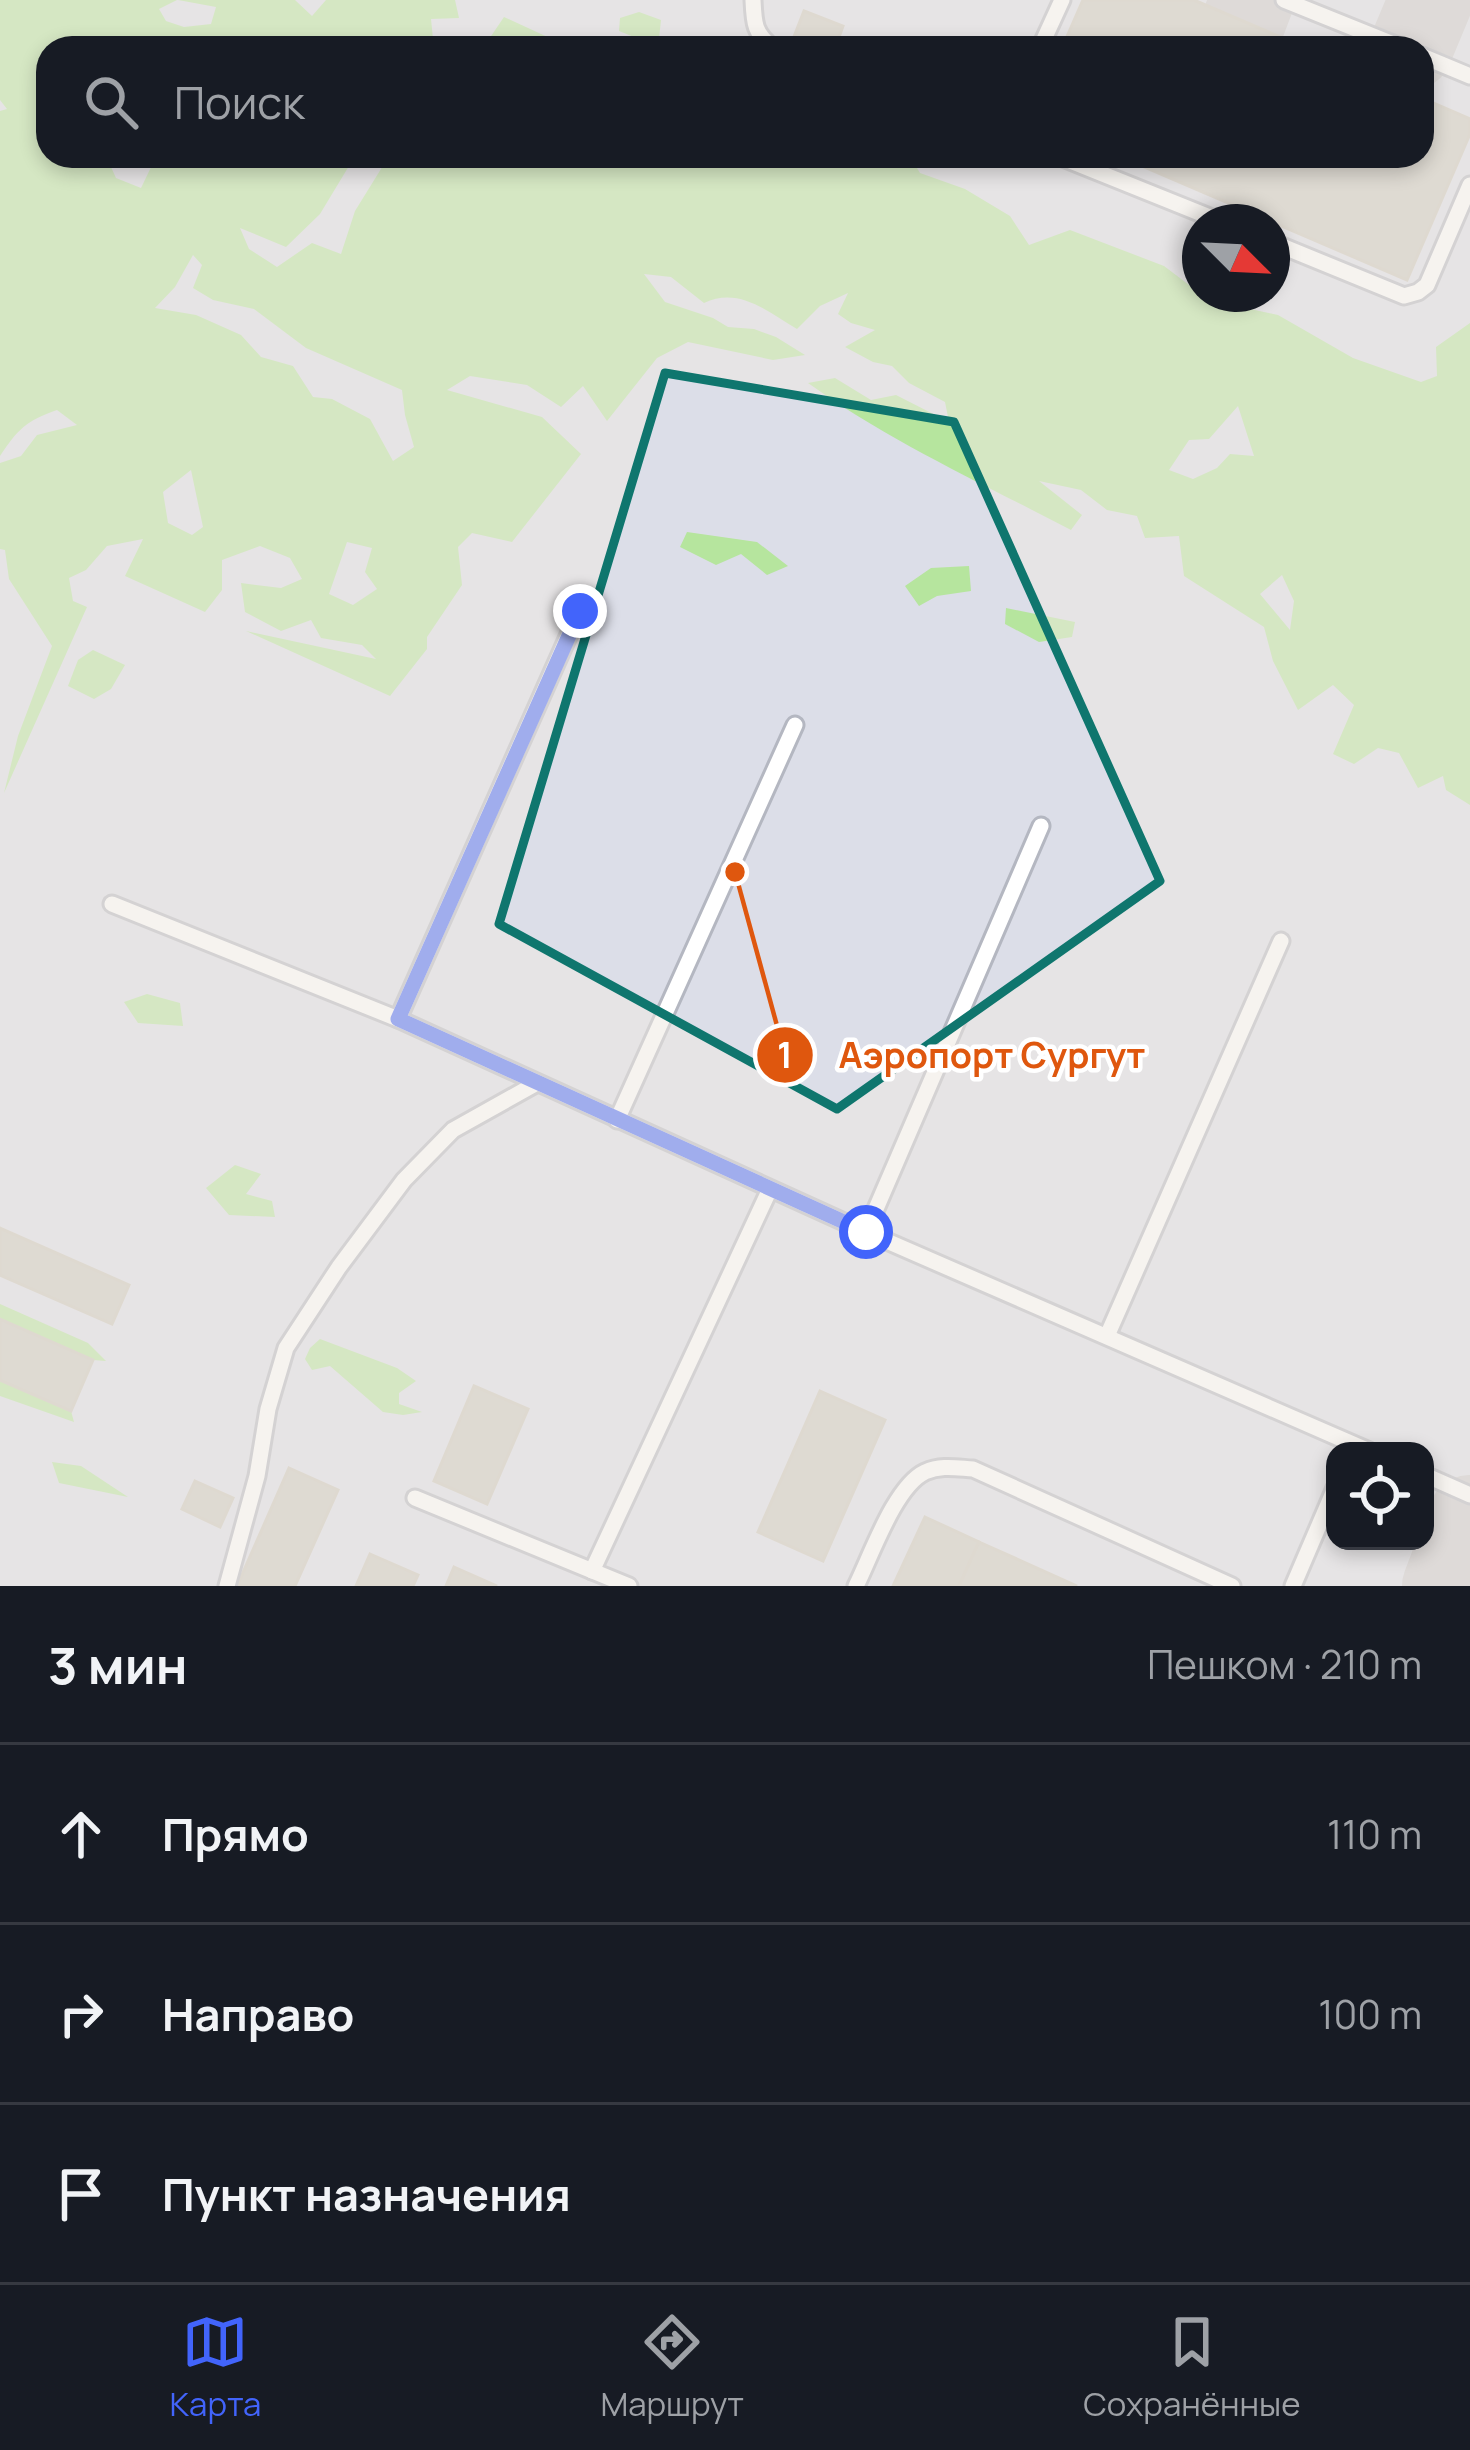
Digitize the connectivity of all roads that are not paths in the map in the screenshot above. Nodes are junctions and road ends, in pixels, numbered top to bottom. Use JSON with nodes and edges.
{"nodes":[{"id":1,"x":753,"y":0,"type":"edge"},
{"id":2,"x":1061,"y":0,"type":"edge"},
{"id":3,"x":1284,"y":0,"type":"edge"},
{"id":4,"x":758,"y":36,"type":"edge"},
{"id":5,"x":1045,"y":36,"type":"edge"},
{"id":6,"x":1373,"y":36,"type":"edge"},
{"id":7,"x":1434,"y":61,"type":"edge"},
{"id":8,"x":1470,"y":76,"type":"edge"},
{"id":9,"x":1088,"y":168,"type":"edge"},
{"id":10,"x":1470,"y":185,"type":"edge"},
{"id":11,"x":1182,"y":206,"type":"edge"},
{"id":12,"x":1290,"y":249,"type":"edge"},
{"id":13,"x":580,"y":611,"type":"dead end"},
{"id":14,"x":796,"y":725,"type":"dead end"},
{"id":15,"x":1041,"y":826,"type":"dead end"},
{"id":16,"x":112,"y":904,"type":"dead end"},
{"id":17,"x":1281,"y":941,"type":"dead end"},
{"id":18,"x":398,"y":1019,"type":"junction"},
{"id":19,"x":537,"y":1083,"type":"junction"},
{"id":20,"x":617,"y":1120,"type":"junction"},
{"id":21,"x":770,"y":1189,"type":"junction"},
{"id":22,"x":866,"y":1232,"type":"junction"},
{"id":23,"x":1107,"y":1336,"type":"junction"},
{"id":24,"x":1342,"y":1442,"type":"edge"},
{"id":25,"x":1434,"y":1479,"type":"edge"},
{"id":26,"x":1470,"y":1495,"type":"edge"},
{"id":27,"x":415,"y":1498,"type":"dead end"},
{"id":28,"x":1326,"y":1509,"type":"edge"},
{"id":29,"x":592,"y":1570,"type":"junction"},
{"id":30,"x":227,"y":1586,"type":"edge"},
{"id":31,"x":629,"y":1586,"type":"edge"},
{"id":32,"x":856,"y":1586,"type":"edge"},
{"id":33,"x":1232,"y":1586,"type":"edge"},
{"id":34,"x":1293,"y":1586,"type":"edge"}],
"edges":[{"from":1,"to":4,"type":"lane"},
{"from":2,"to":5,"type":"lane"},
{"from":3,"to":6,"type":"lane"},
{"from":7,"to":8,"type":"lane"},
{"from":9,"to":11,"type":"lane"},
{"from":10,"to":12,"type":"lane"},
{"from":13,"to":18,"type":"lane"},
{"from":14,"to":20,"type":"lane"},
{"from":15,"to":22,"type":"lane"},
{"from":16,"to":18,"type":"lane"},
{"from":17,"to":23,"type":"lane"},
{"from":18,"to":19,"type":"lane"},
{"from":19,"to":20,"type":"lane"},
{"from":19,"to":30,"type":"lane"},
{"from":20,"to":21,"type":"lane"},
{"from":21,"to":22,"type":"lane"},
{"from":21,"to":29,"type":"lane"},
{"from":22,"to":23,"type":"lane"},
{"from":23,"to":24,"type":"lane"},
{"from":25,"to":26,"type":"lane"},
{"from":27,"to":29,"type":"lane"},
{"from":28,"to":34,"type":"lane"},
{"from":29,"to":31,"type":"lane"},
{"from":32,"to":33,"type":"lane"}]}
